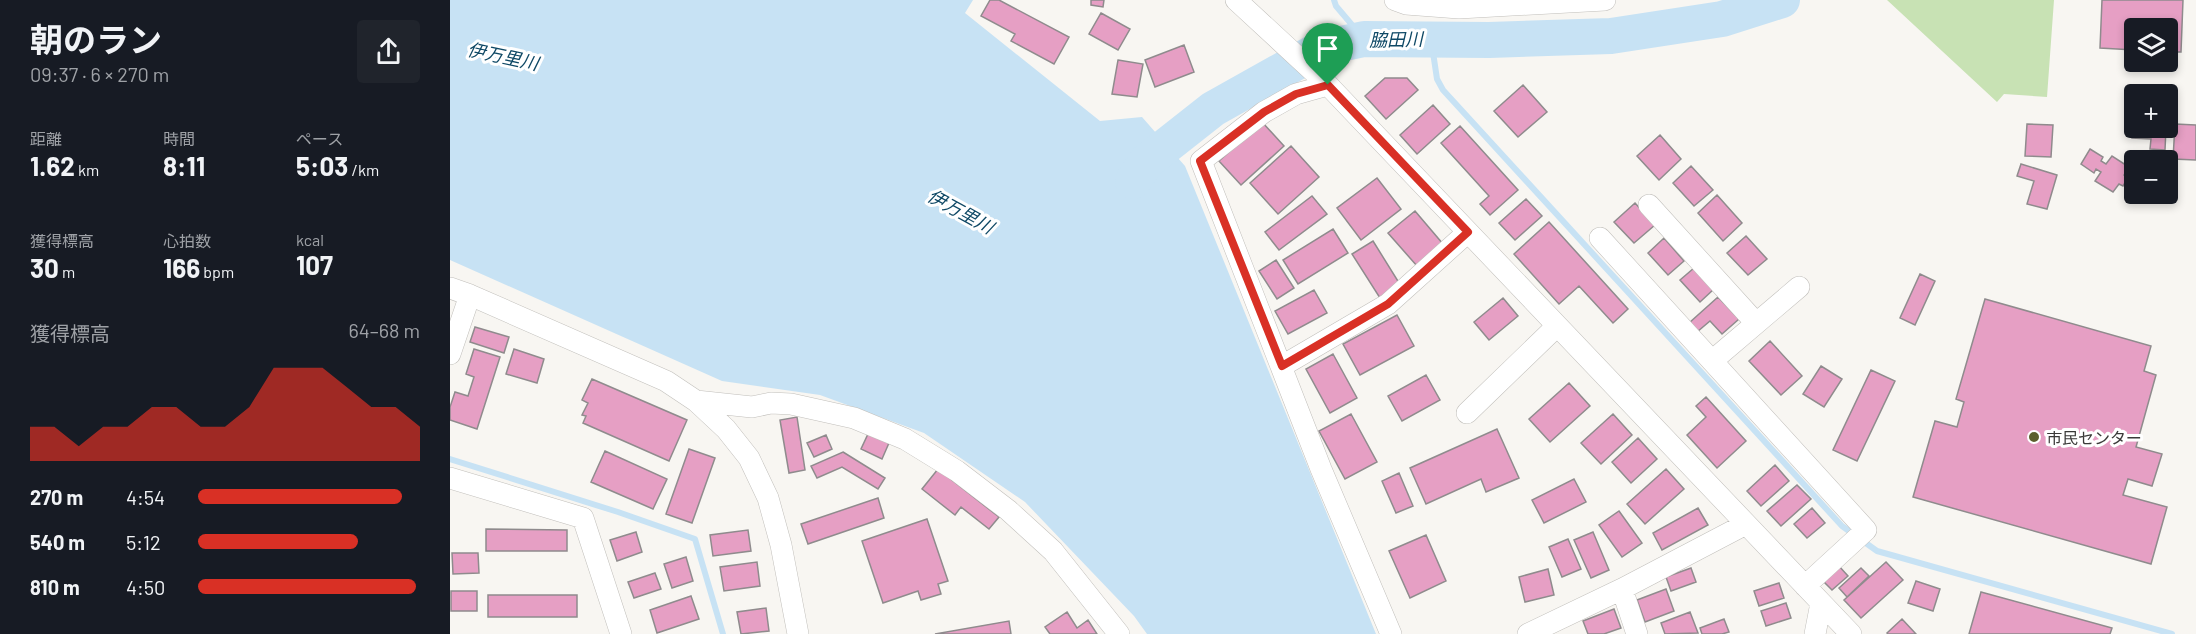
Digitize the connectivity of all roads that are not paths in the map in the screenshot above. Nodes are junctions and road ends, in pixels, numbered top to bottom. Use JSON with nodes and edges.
{"nodes":[{"id":1,"x":1236,"y":0,"type":"edge"},
{"id":2,"x":1395,"y":0,"type":"edge"},
{"id":3,"x":1605,"y":0,"type":"edge"},
{"id":4,"x":1328,"y":85,"type":"junction"},
{"id":5,"x":1649,"y":205,"type":"dead end"},
{"id":6,"x":1468,"y":232,"type":"junction"},
{"id":7,"x":1600,"y":238,"type":"dead end"},
{"id":8,"x":1799,"y":287,"type":"dead end"},
{"id":9,"x":460,"y":292,"type":"edge"},
{"id":10,"x":1756,"y":323,"type":"junction"},
{"id":11,"x":1557,"y":326,"type":"junction"},
{"id":12,"x":450,"y":354,"type":"edge"},
{"id":13,"x":1712,"y":361,"type":"junction"},
{"id":14,"x":1282,"y":366,"type":"junction"},
{"id":15,"x":696,"y":401,"type":"junction"},
{"id":16,"x":1467,"y":413,"type":"dead end"},
{"id":17,"x":450,"y":478,"type":"edge"},
{"id":18,"x":1746,"y":525,"type":"junction"},
{"id":19,"x":1805,"y":586,"type":"junction"},
{"id":20,"x":1622,"y":589,"type":"junction"},
{"id":21,"x":1821,"y":603,"type":"junction"},
{"id":22,"x":604,"y":634,"type":"edge"},
{"id":23,"x":621,"y":634,"type":"edge"},
{"id":24,"x":798,"y":634,"type":"edge"},
{"id":25,"x":1119,"y":634,"type":"edge"},
{"id":26,"x":1391,"y":634,"type":"edge"},
{"id":27,"x":1528,"y":634,"type":"edge"},
{"id":28,"x":1638,"y":634,"type":"edge"},
{"id":29,"x":1815,"y":634,"type":"edge"},
{"id":30,"x":1851,"y":634,"type":"edge"}],
"edges":[{"from":1,"to":4,"type":"street"},
{"from":2,"to":3,"type":"street"},
{"from":4,"to":6,"type":"street"},
{"from":4,"to":14,"type":"street"},
{"from":5,"to":10,"type":"street"},
{"from":6,"to":11,"type":"street"},
{"from":6,"to":14,"type":"street"},
{"from":7,"to":13,"type":"street"},
{"from":8,"to":10,"type":"street"},
{"from":9,"to":12,"type":"street"},
{"from":9,"to":15,"type":"street"},
{"from":10,"to":13,"type":"street"},
{"from":11,"to":16,"type":"street"},
{"from":11,"to":18,"type":"street"},
{"from":13,"to":19,"type":"street"},
{"from":14,"to":26,"type":"street"},
{"from":15,"to":24,"type":"street"},
{"from":15,"to":25,"type":"street"},
{"from":17,"to":23,"type":"street"},
{"from":18,"to":19,"type":"street"},
{"from":18,"to":20,"type":"street"},
{"from":19,"to":21,"type":"street"},
{"from":20,"to":27,"type":"street"},
{"from":20,"to":28,"type":"street"},
{"from":21,"to":29,"type":"street"},
{"from":21,"to":30,"type":"street"},
{"from":22,"to":23,"type":"street"}]}
